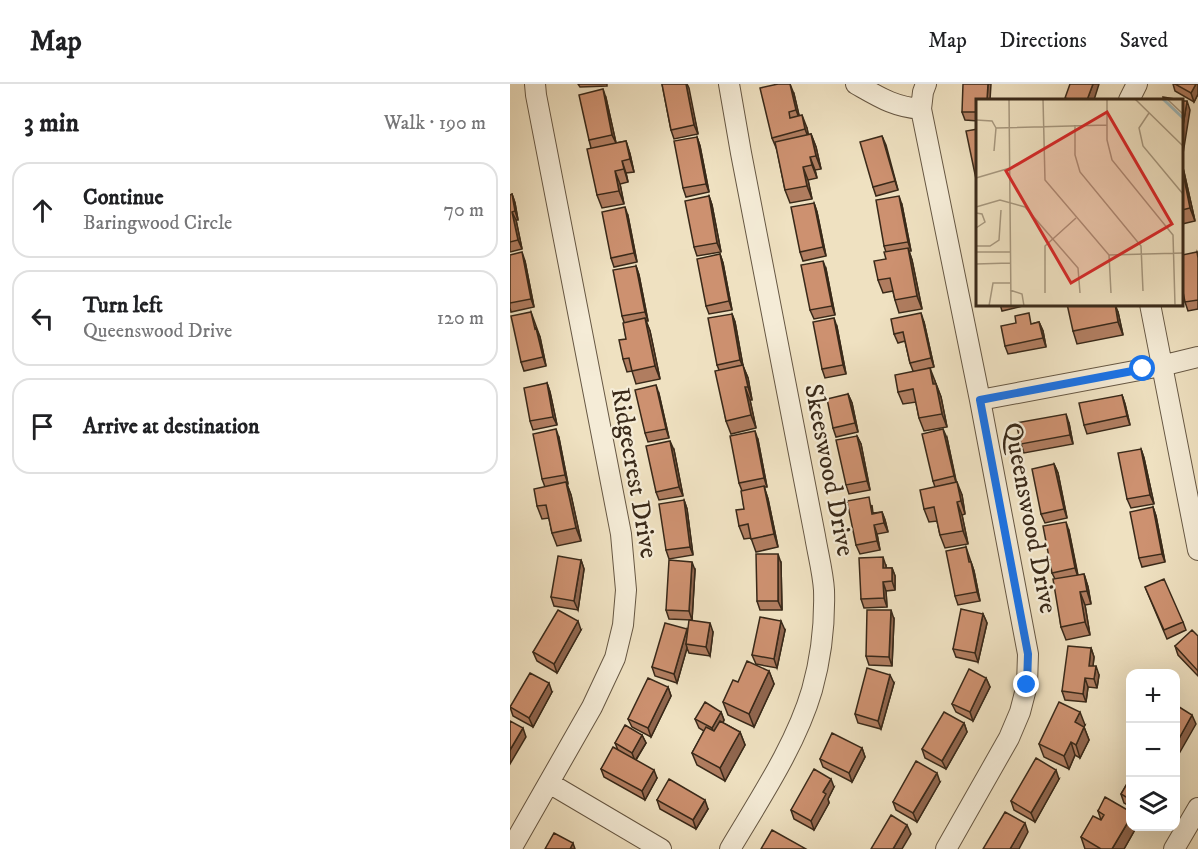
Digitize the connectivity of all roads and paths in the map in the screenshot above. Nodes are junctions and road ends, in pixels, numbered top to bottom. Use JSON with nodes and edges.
{"nodes":[{"id":1,"x":535,"y":84,"type":"edge"},
{"id":2,"x":729,"y":84,"type":"edge"},
{"id":3,"x":856,"y":84,"type":"edge"},
{"id":4,"x":926,"y":84,"type":"edge"},
{"id":5,"x":1137,"y":84,"type":"edge"},
{"id":6,"x":1130,"y":99,"type":"edge"},
{"id":7,"x":921,"y":109,"type":"junction"},
{"id":8,"x":1150,"y":306,"type":"edge"},
{"id":9,"x":1198,"y":357,"type":"edge"},
{"id":10,"x":1161,"y":366,"type":"junction"},
{"id":11,"x":980,"y":400,"type":"junction"},
{"id":12,"x":1198,"y":550,"type":"edge"},
{"id":13,"x":549,"y":783,"type":"junction"},
{"id":14,"x":1198,"y":808,"type":"edge"},
{"id":15,"x":511,"y":849,"type":"edge"},
{"id":16,"x":661,"y":849,"type":"edge"},
{"id":17,"x":730,"y":849,"type":"edge"},
{"id":18,"x":946,"y":849,"type":"edge"},
{"id":19,"x":1174,"y":849,"type":"edge"}],
"edges":[{"from":1,"to":13,"type":"street","name":"Ridgecrest Drive"},
{"from":2,"to":17,"type":"street","name":"Skeeswood Drive"},
{"from":3,"to":7,"type":"street"},
{"from":4,"to":7,"type":"street"},
{"from":5,"to":6,"type":"street"},
{"from":7,"to":11,"type":"street","name":"Queenswood Drive"},
{"from":8,"to":10,"type":"street"},
{"from":9,"to":10,"type":"street"},
{"from":10,"to":11,"type":"street"},
{"from":10,"to":12,"type":"street"},
{"from":11,"to":18,"type":"street","name":"Queenswood Drive"},
{"from":13,"to":15,"type":"street","name":"Ridgecrest Drive"},
{"from":13,"to":16,"type":"street"},
{"from":14,"to":19,"type":"street"}]}
